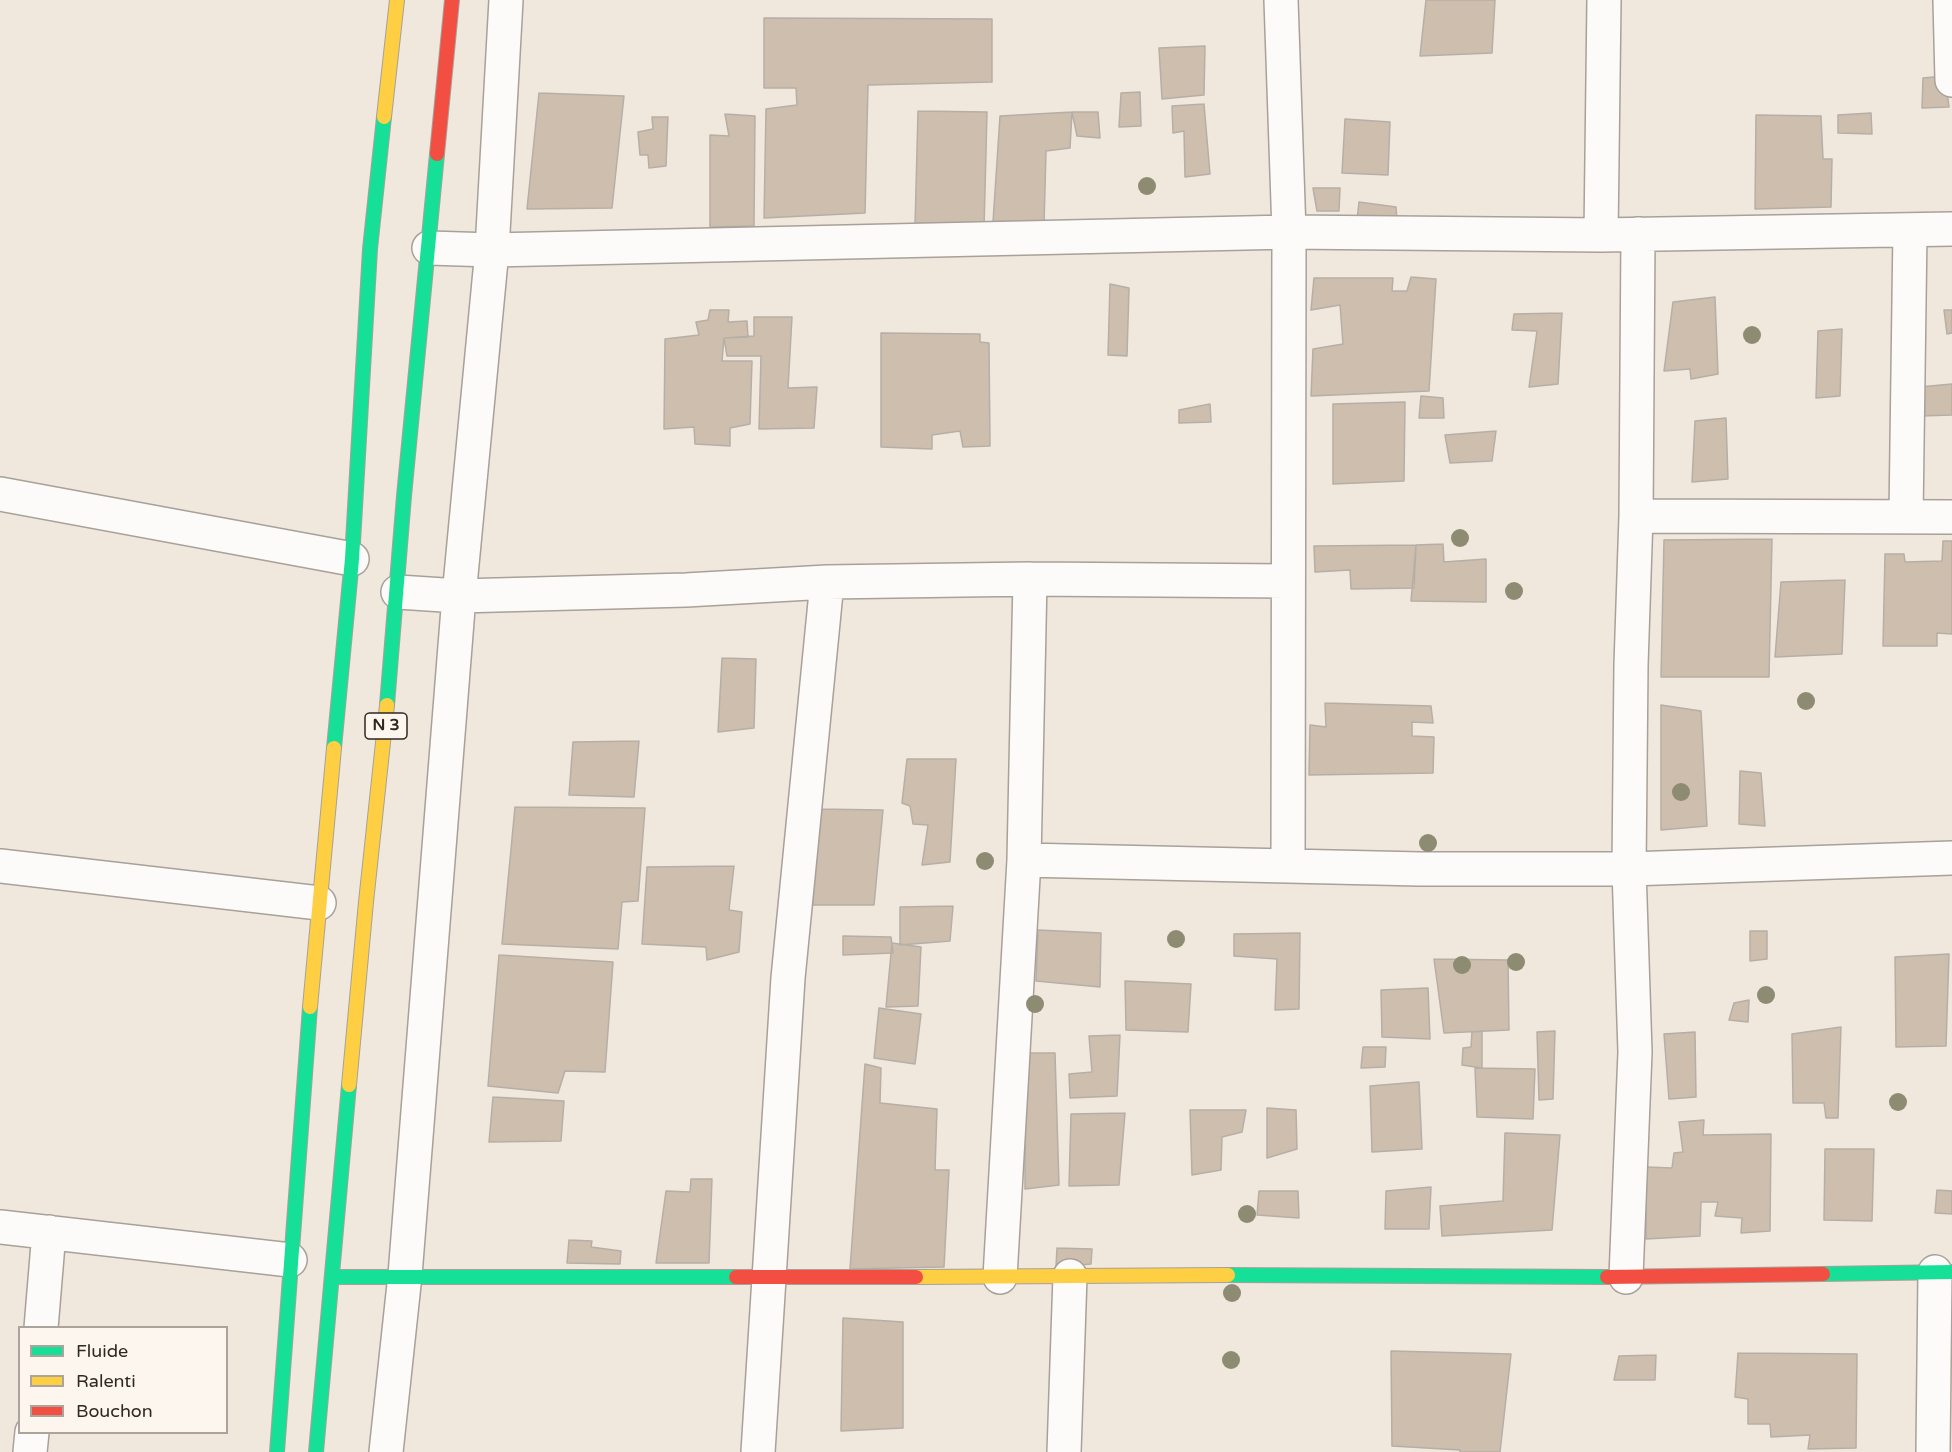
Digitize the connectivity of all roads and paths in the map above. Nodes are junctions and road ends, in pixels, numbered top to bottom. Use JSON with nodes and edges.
{"nodes":[{"id":1,"x":397,"y":0,"type":"edge"},
{"id":2,"x":452,"y":0,"type":"edge"},
{"id":3,"x":506,"y":0,"type":"edge"},
{"id":4,"x":1281,"y":0,"type":"edge"},
{"id":5,"x":1604,"y":0,"type":"edge"},
{"id":6,"x":1950,"y":0,"type":"edge"},
{"id":7,"x":1952,"y":80,"type":"edge"},
{"id":8,"x":1952,"y":229,"type":"edge"},
{"id":9,"x":1910,"y":230,"type":"junction"},
{"id":10,"x":1288,"y":232,"type":"junction"},
{"id":11,"x":1638,"y":234,"type":"junction"},
{"id":12,"x":1601,"y":235,"type":"junction"},
{"id":13,"x":429,"y":248,"type":"junction"},
{"id":14,"x":492,"y":250,"type":"junction"},
{"id":15,"x":0,"y":494,"type":"edge"},
{"id":16,"x":1636,"y":516,"type":"junction"},
{"id":17,"x":1906,"y":516,"type":"junction"},
{"id":18,"x":1952,"y":517,"type":"edge"},
{"id":19,"x":352,"y":559,"type":"junction"},
{"id":20,"x":1030,"y":579,"type":"junction"},
{"id":21,"x":1288,"y":581,"type":"junction"},
{"id":22,"x":827,"y":582,"type":"junction"},
{"id":23,"x":398,"y":592,"type":"junction"},
{"id":24,"x":459,"y":596,"type":"junction"},
{"id":25,"x":1952,"y":858,"type":"edge"},
{"id":26,"x":1024,"y":860,"type":"junction"},
{"id":27,"x":1288,"y":865,"type":"junction"},
{"id":28,"x":0,"y":866,"type":"edge"},
{"id":29,"x":1629,"y":869,"type":"junction"},
{"id":30,"x":319,"y":903,"type":"junction"},
{"id":31,"x":0,"y":1227,"type":"edge"},
{"id":32,"x":49,"y":1232,"type":"junction"},
{"id":33,"x":290,"y":1260,"type":"junction"},
{"id":34,"x":1944,"y":1272,"type":"edge"},
{"id":35,"x":405,"y":1275,"type":"junction"},
{"id":36,"x":1070,"y":1276,"type":"junction"},
{"id":37,"x":332,"y":1277,"type":"junction"},
{"id":38,"x":769,"y":1277,"type":"junction"},
{"id":39,"x":1000,"y":1277,"type":"junction"},
{"id":40,"x":1626,"y":1277,"type":"junction"},
{"id":41,"x":41,"y":1326,"type":"edge"},
{"id":42,"x":32,"y":1434,"type":"edge"},
{"id":43,"x":30,"y":1452,"type":"edge"},
{"id":44,"x":277,"y":1452,"type":"edge"},
{"id":45,"x":316,"y":1452,"type":"edge"},
{"id":46,"x":386,"y":1452,"type":"edge"},
{"id":47,"x":758,"y":1452,"type":"edge"},
{"id":48,"x":1064,"y":1452,"type":"edge"},
{"id":49,"x":1933,"y":1452,"type":"edge"}],
"edges":[{"from":1,"to":19,"type":"main road","number":"N 3"},
{"from":2,"to":13,"type":"main road","number":"N 3"},
{"from":3,"to":14,"type":"street"},
{"from":4,"to":10,"type":"street"},
{"from":5,"to":12,"type":"street"},
{"from":6,"to":7,"type":"street"},
{"from":8,"to":9,"type":"street"},
{"from":9,"to":11,"type":"street"},
{"from":9,"to":17,"type":"street"},
{"from":10,"to":12,"type":"street"},
{"from":10,"to":14,"type":"street"},
{"from":10,"to":21,"type":"street"},
{"from":11,"to":12,"type":"street"},
{"from":11,"to":16,"type":"street"},
{"from":13,"to":14,"type":"street"},
{"from":13,"to":23,"type":"main road","number":"N 3"},
{"from":14,"to":24,"type":"street"},
{"from":15,"to":19,"type":"street"},
{"from":16,"to":17,"type":"street"},
{"from":16,"to":29,"type":"street"},
{"from":17,"to":18,"type":"street"},
{"from":19,"to":30,"type":"main road","number":"N 3"},
{"from":20,"to":21,"type":"street"},
{"from":20,"to":22,"type":"street"},
{"from":20,"to":26,"type":"street"},
{"from":21,"to":27,"type":"street"},
{"from":22,"to":24,"type":"street"},
{"from":22,"to":38,"type":"street"},
{"from":23,"to":24,"type":"street"},
{"from":23,"to":37,"type":"main road","number":"N 3"},
{"from":24,"to":35,"type":"street"},
{"from":25,"to":29,"type":"street"},
{"from":26,"to":27,"type":"street"},
{"from":26,"to":39,"type":"street"},
{"from":27,"to":29,"type":"street"},
{"from":28,"to":30,"type":"street"},
{"from":29,"to":40,"type":"street"},
{"from":30,"to":33,"type":"main road","number":"N 3"},
{"from":31,"to":32,"type":"street"},
{"from":32,"to":33,"type":"street"},
{"from":32,"to":41,"type":"street"},
{"from":33,"to":44,"type":"main road","number":"N 3"},
{"from":34,"to":40,"type":"main road"},
{"from":34,"to":49,"type":"street"},
{"from":35,"to":37,"type":"main road"},
{"from":35,"to":38,"type":"main road"},
{"from":35,"to":46,"type":"street"},
{"from":36,"to":39,"type":"main road"},
{"from":36,"to":40,"type":"main road"},
{"from":36,"to":48,"type":"street"},
{"from":37,"to":45,"type":"main road","number":"N 3"},
{"from":38,"to":39,"type":"main road"},
{"from":38,"to":47,"type":"street"},
{"from":42,"to":43,"type":"street"}]}
